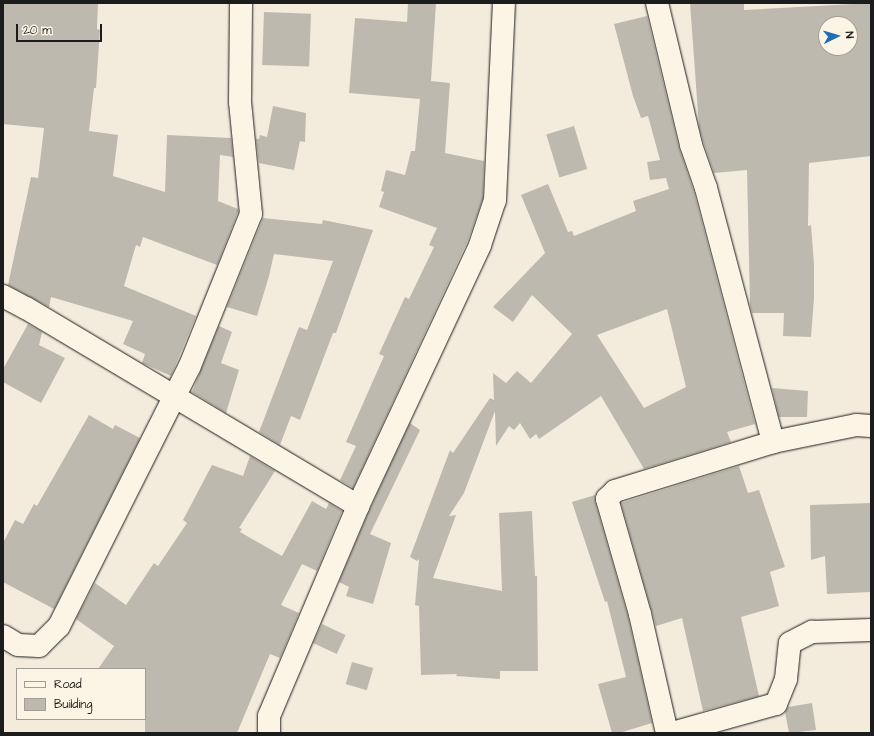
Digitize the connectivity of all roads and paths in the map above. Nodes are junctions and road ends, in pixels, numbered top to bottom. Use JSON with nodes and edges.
{"nodes":[{"id":1,"x":241,"y":3,"type":"edge"},
{"id":2,"x":504,"y":3,"type":"edge"},
{"id":3,"x":657,"y":3,"type":"edge"},
{"id":4,"x":5,"y":302,"type":"edge"},
{"id":5,"x":174,"y":397,"type":"junction"},
{"id":6,"x":871,"y":426,"type":"edge"},
{"id":7,"x":772,"y":442,"type":"junction"},
{"id":8,"x":358,"y":506,"type":"junction"},
{"id":9,"x":871,"y":630,"type":"edge"},
{"id":10,"x":3,"y":636,"type":"edge"},
{"id":11,"x":269,"y":733,"type":"edge"},
{"id":12,"x":667,"y":733,"type":"edge"},
{"id":13,"x":672,"y":733,"type":"edge"}],
"edges":[{"from":1,"to":5,"type":"street"},
{"from":2,"to":8,"type":"street"},
{"from":3,"to":7,"type":"street"},
{"from":4,"to":5,"type":"street"},
{"from":5,"to":8,"type":"street"},
{"from":5,"to":10,"type":"street"},
{"from":6,"to":7,"type":"street"},
{"from":7,"to":12,"type":"street"},
{"from":8,"to":11,"type":"street"},
{"from":9,"to":13,"type":"street"}]}
